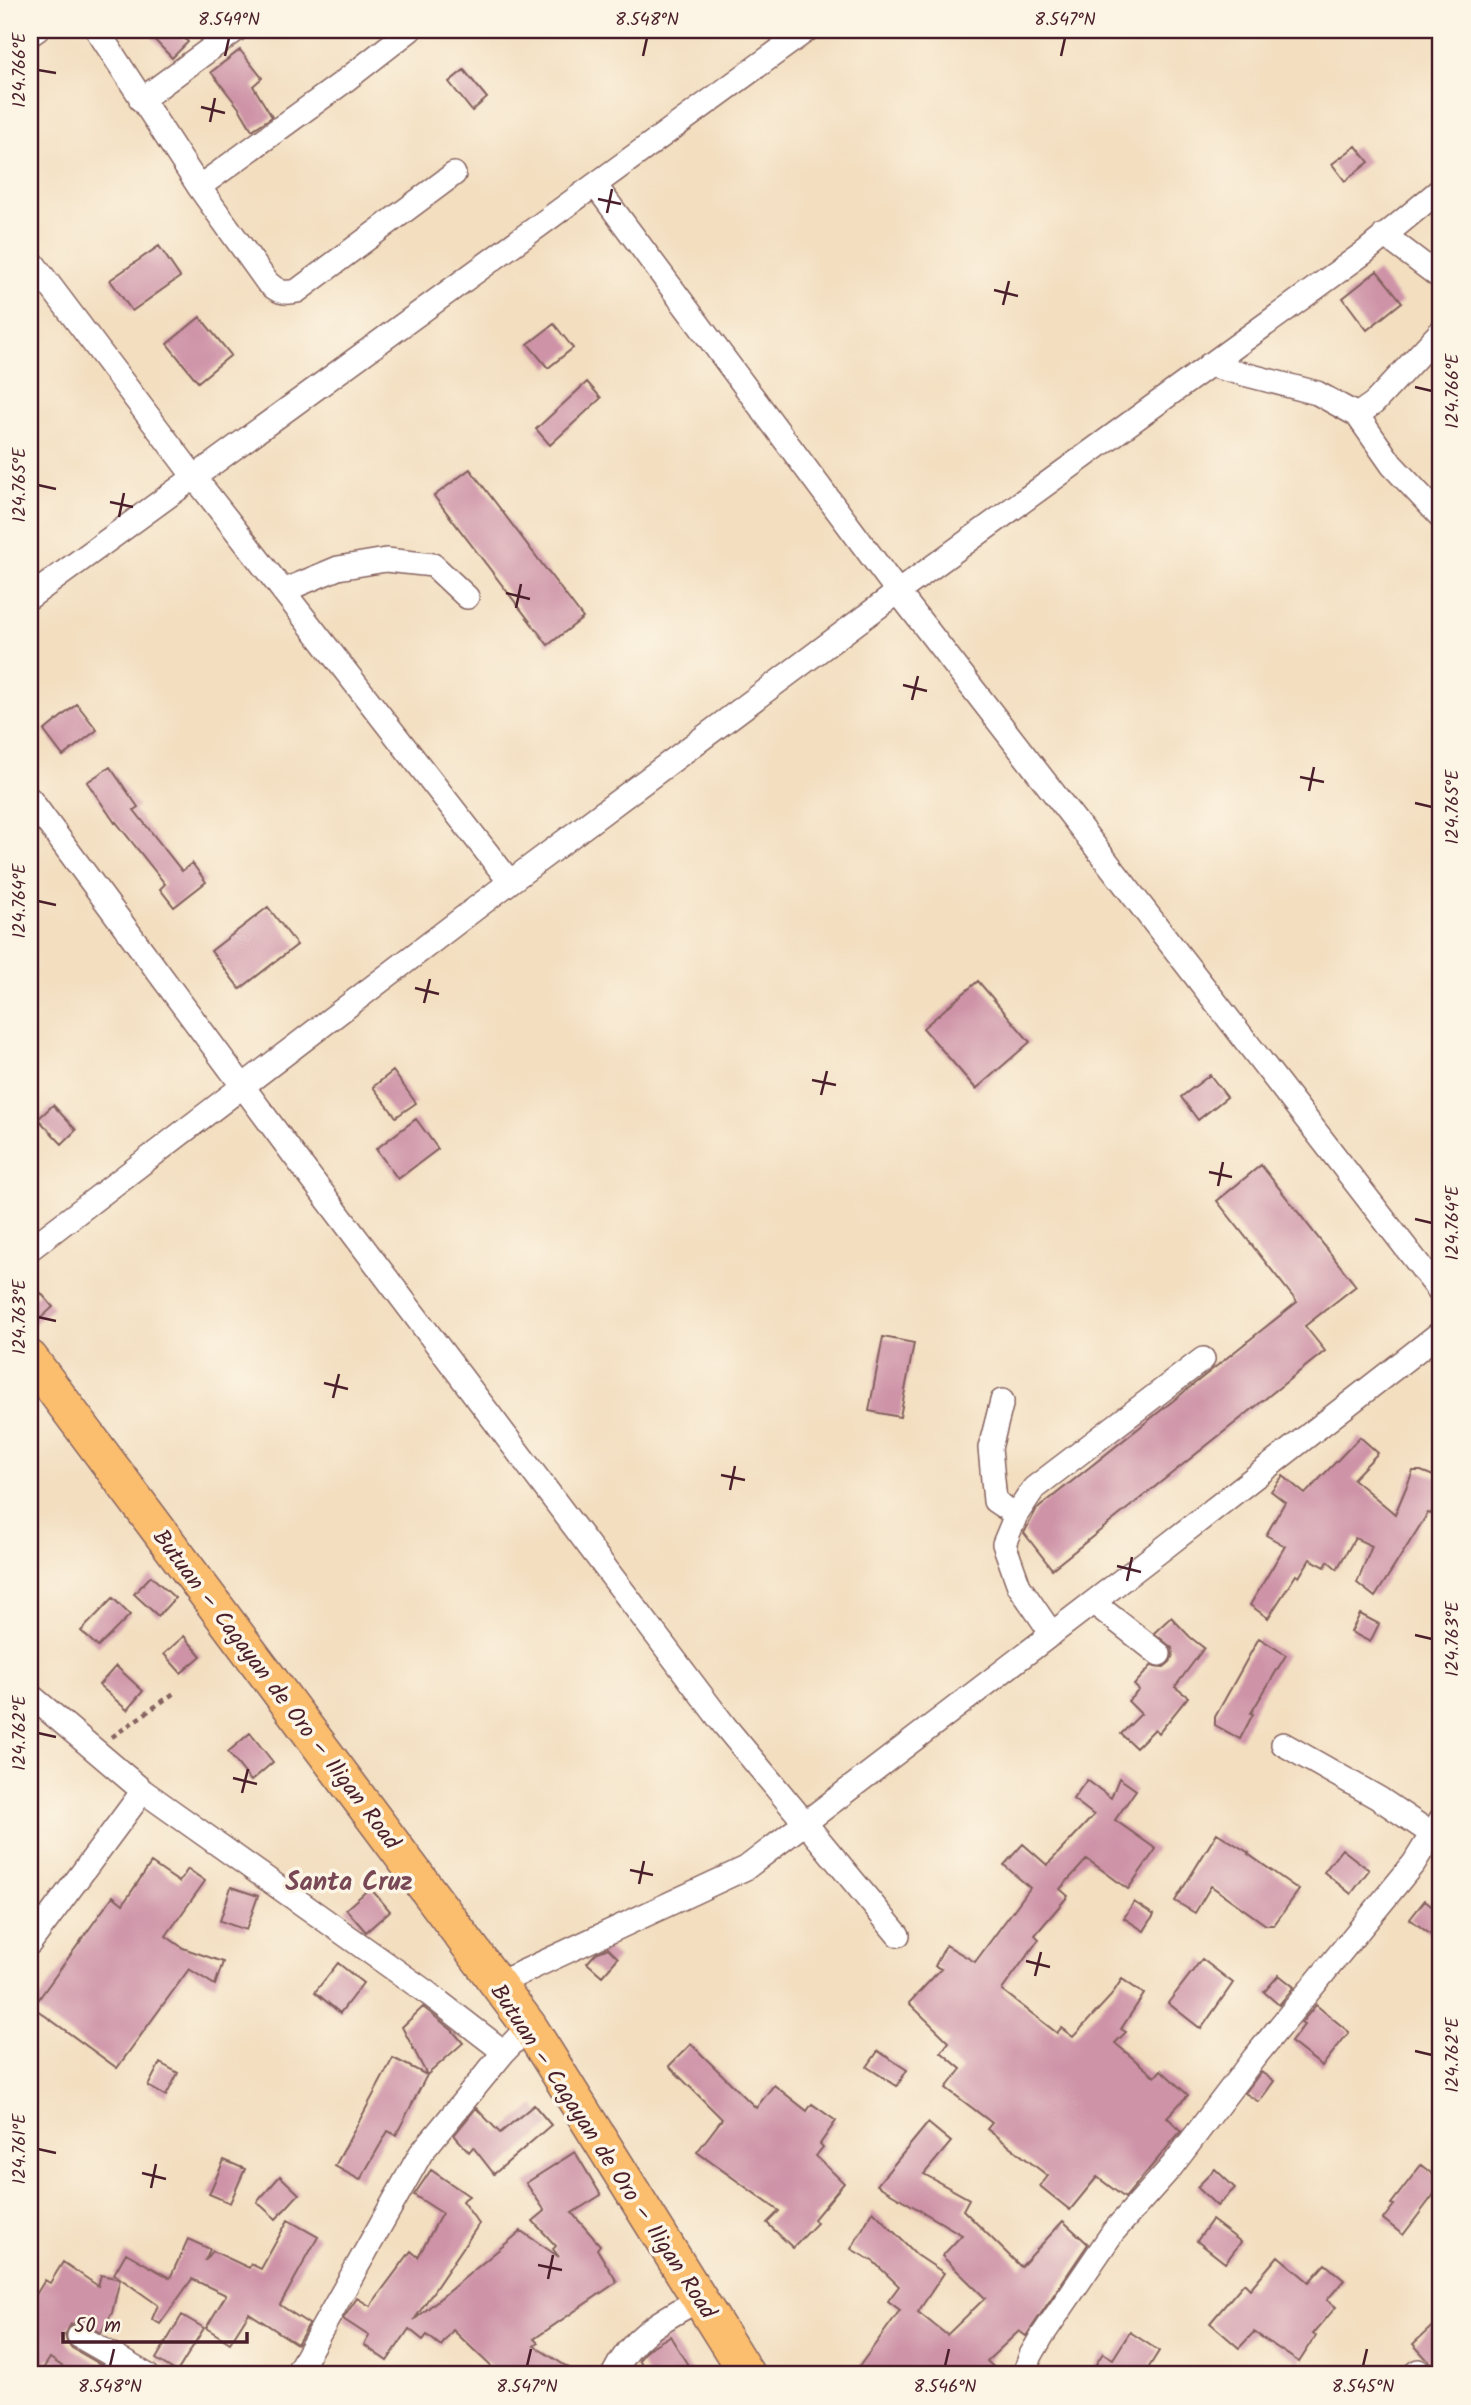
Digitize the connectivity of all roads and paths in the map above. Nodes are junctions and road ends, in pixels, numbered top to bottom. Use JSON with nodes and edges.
{"nodes":[{"id":1,"x":37,"y":30,"type":"edge"},
{"id":2,"x":97,"y":30,"type":"edge"},
{"id":3,"x":236,"y":30,"type":"edge"},
{"id":4,"x":410,"y":30,"type":"edge"},
{"id":5,"x":807,"y":30,"type":"edge"},
{"id":6,"x":30,"y":35,"type":"edge"},
{"id":7,"x":141,"y":100,"type":"junction"},
{"id":8,"x":454,"y":174,"type":"dead end"},
{"id":9,"x":595,"y":185,"type":"junction"},
{"id":10,"x":199,"y":187,"type":"junction"},
{"id":11,"x":1441,"y":189,"type":"edge"},
{"id":12,"x":1384,"y":235,"type":"junction"},
{"id":13,"x":30,"y":259,"type":"edge"},
{"id":14,"x":1441,"y":278,"type":"edge"},
{"id":15,"x":1441,"y":331,"type":"edge"},
{"id":16,"x":1209,"y":365,"type":"junction"},
{"id":17,"x":1357,"y":415,"type":"junction"},
{"id":18,"x":195,"y":478,"type":"junction"},
{"id":19,"x":1441,"y":517,"type":"edge"},
{"id":20,"x":283,"y":591,"type":"junction"},
{"id":21,"x":898,"y":592,"type":"junction"},
{"id":22,"x":30,"y":597,"type":"edge"},
{"id":23,"x":467,"y":597,"type":"dead end"},
{"id":24,"x":30,"y":799,"type":"edge"},
{"id":25,"x":510,"y":882,"type":"junction"},
{"id":26,"x":244,"y":1087,"type":"junction"},
{"id":27,"x":30,"y":1249,"type":"edge"},
{"id":28,"x":1441,"y":1293,"type":"edge"},
{"id":29,"x":1441,"y":1332,"type":"edge"},
{"id":30,"x":30,"y":1357,"type":"edge"},
{"id":31,"x":1203,"y":1359,"type":"dead end"},
{"id":32,"x":1002,"y":1401,"type":"dead end"},
{"id":33,"x":1016,"y":1515,"type":"junction"},
{"id":34,"x":1094,"y":1602,"type":"junction"},
{"id":35,"x":1052,"y":1634,"type":"junction"},
{"id":36,"x":1159,"y":1654,"type":"dead end"},
{"id":37,"x":177,"y":1691,"type":"dead end"},
{"id":38,"x":30,"y":1695,"type":"edge"},
{"id":39,"x":1283,"y":1744,"type":"dead end"},
{"id":40,"x":94,"y":1749,"type":"junction"},
{"id":41,"x":143,"y":1791,"type":"junction"},
{"id":42,"x":807,"y":1823,"type":"junction"},
{"id":43,"x":1438,"y":1832,"type":"edge"},
{"id":44,"x":898,"y":1935,"type":"dead end"},
{"id":45,"x":30,"y":1943,"type":"edge"},
{"id":46,"x":497,"y":1984,"type":"junction"},
{"id":47,"x":529,"y":2026,"type":"junction"},
{"id":48,"x":504,"y":2052,"type":"junction"},
{"id":49,"x":700,"y":2299,"type":"junction"},
{"id":50,"x":79,"y":2336,"type":"dead end"},
{"id":51,"x":146,"y":2375,"type":"edge"},
{"id":52,"x":296,"y":2375,"type":"edge"},
{"id":53,"x":613,"y":2375,"type":"edge"},
{"id":54,"x":747,"y":2375,"type":"edge"},
{"id":55,"x":1024,"y":2375,"type":"edge"}],
"edges":[{"from":1,"to":6,"type":"street"},
{"from":2,"to":7,"type":"street"},
{"from":3,"to":7,"type":"street"},
{"from":4,"to":10,"type":"street"},
{"from":5,"to":9,"type":"street"},
{"from":7,"to":10,"type":"street"},
{"from":8,"to":10,"type":"street"},
{"from":9,"to":18,"type":"street"},
{"from":9,"to":21,"type":"street"},
{"from":11,"to":12,"type":"street"},
{"from":12,"to":14,"type":"street"},
{"from":12,"to":16,"type":"street"},
{"from":13,"to":18,"type":"street"},
{"from":15,"to":17,"type":"street"},
{"from":16,"to":17,"type":"street"},
{"from":16,"to":21,"type":"street"},
{"from":17,"to":19,"type":"street"},
{"from":18,"to":20,"type":"street"},
{"from":18,"to":22,"type":"street"},
{"from":20,"to":23,"type":"street"},
{"from":20,"to":25,"type":"street"},
{"from":21,"to":25,"type":"street"},
{"from":21,"to":28,"type":"street"},
{"from":24,"to":26,"type":"street"},
{"from":25,"to":26,"type":"street"},
{"from":26,"to":27,"type":"street"},
{"from":26,"to":42,"type":"street"},
{"from":29,"to":34,"type":"street"},
{"from":30,"to":46,"type":"highway","name":"Butuan – Cagayan de Oro – Iligan Road"},
{"from":31,"to":33,"type":"street"},
{"from":32,"to":33,"type":"street"},
{"from":33,"to":35,"type":"street"},
{"from":34,"to":35,"type":"street"},
{"from":34,"to":36,"type":"street"},
{"from":35,"to":42,"type":"street"},
{"from":37,"to":40,"type":"path"},
{"from":38,"to":40,"type":"street"},
{"from":39,"to":43,"type":"street"},
{"from":40,"to":41,"type":"street"},
{"from":41,"to":45,"type":"street"},
{"from":41,"to":48,"type":"street"},
{"from":42,"to":44,"type":"street"},
{"from":42,"to":46,"type":"street"},
{"from":43,"to":55,"type":"street"},
{"from":46,"to":47,"type":"highway","name":"Butuan – Cagayan de Oro – Iligan Road"},
{"from":47,"to":48,"type":"street"},
{"from":47,"to":49,"type":"highway","name":"Butuan – Cagayan de Oro – Iligan Road"},
{"from":48,"to":52,"type":"street"},
{"from":49,"to":53,"type":"street"},
{"from":49,"to":54,"type":"highway","name":"Butuan – Cagayan de Oro – Iligan Road"},
{"from":50,"to":51,"type":"street"}]}
